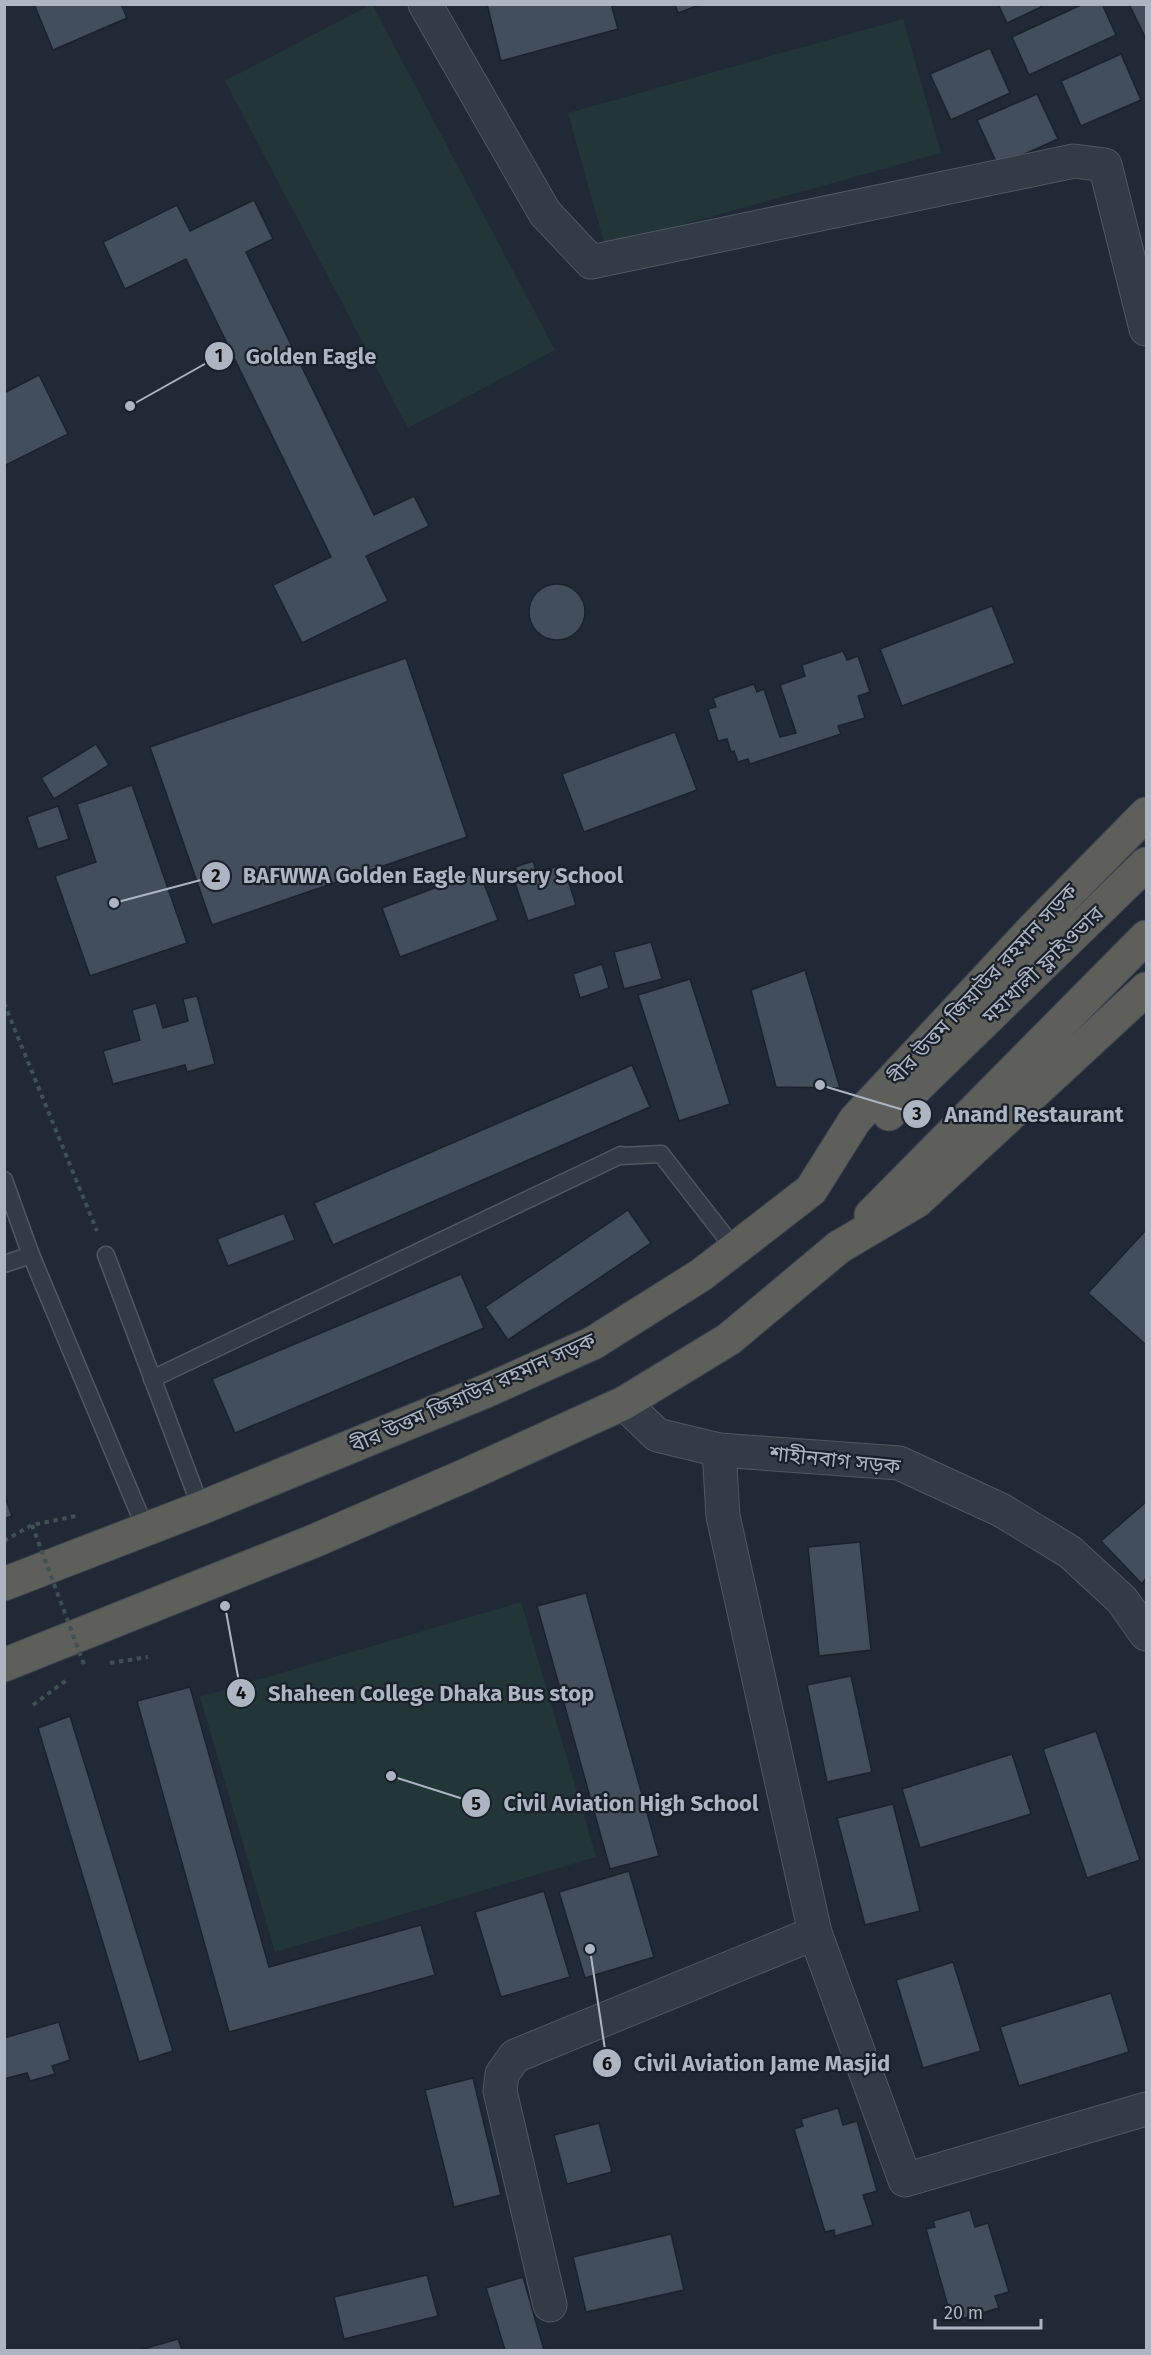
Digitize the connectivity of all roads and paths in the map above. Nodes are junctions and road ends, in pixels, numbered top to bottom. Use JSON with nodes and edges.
{"nodes":[{"id":1,"x":425,"y":4,"type":"edge"},
{"id":2,"x":1146,"y":329,"type":"edge"},
{"id":3,"x":1146,"y":814,"type":"edge"},
{"id":4,"x":1146,"y":864,"type":"edge"},
{"id":5,"x":1146,"y":937,"type":"edge"},
{"id":6,"x":1146,"y":989,"type":"edge"},
{"id":7,"x":4,"y":1003,"type":"edge"},
{"id":8,"x":4,"y":1180,"type":"edge"},
{"id":9,"x":811,"y":1190,"type":"junction"},
{"id":10,"x":839,"y":1247,"type":"junction"},
{"id":11,"x":735,"y":1248,"type":"junction"},
{"id":12,"x":31,"y":1255,"type":"junction"},
{"id":13,"x":106,"y":1255,"type":"joint"},
{"id":14,"x":4,"y":1264,"type":"edge"},
{"id":15,"x":153,"y":1379,"type":"junction"},
{"id":16,"x":624,"y":1403,"type":"junction"},
{"id":17,"x":719,"y":1450,"type":"junction"},
{"id":18,"x":201,"y":1508,"type":"junction"},
{"id":19,"x":77,"y":1516,"type":"dead end"},
{"id":20,"x":32,"y":1525,"type":"junction"},
{"id":21,"x":146,"y":1530,"type":"junction"},
{"id":22,"x":4,"y":1541,"type":"edge"},
{"id":23,"x":4,"y":1584,"type":"edge"},
{"id":24,"x":1146,"y":1634,"type":"edge"},
{"id":25,"x":148,"y":1657,"type":"dead end"},
{"id":26,"x":106,"y":1663,"type":"dead end"},
{"id":27,"x":4,"y":1665,"type":"edge"},
{"id":28,"x":95,"y":1665,"type":"dead end"},
{"id":29,"x":85,"y":1667,"type":"junction"},
{"id":30,"x":33,"y":1705,"type":"dead end"},
{"id":31,"x":815,"y":1933,"type":"junction"},
{"id":32,"x":1146,"y":2109,"type":"edge"},
{"id":33,"x":550,"y":2305,"type":"dead end"}],
"edges":[{"from":1,"to":2,"type":"street"},
{"from":3,"to":9,"type":"highway","name":"বীর উত্তম জিয়াউর রহমান সড়ক"},
{"from":4,"to":9,"type":"highway","name":"মহাখালী ফ্লাইওভার"},
{"from":5,"to":10,"type":"highway"},
{"from":6,"to":10,"type":"highway"},
{"from":7,"to":13,"type":"path"},
{"from":8,"to":12,"type":"lane"},
{"from":9,"to":11,"type":"highway","name":"বীর উত্তম জিয়াউর রহমান সড়ক"},
{"from":10,"to":16,"type":"highway"},
{"from":11,"to":15,"type":"lane"},
{"from":11,"to":18,"type":"highway","name":"বীর উত্তম জিয়াউর রহমান সড়ক"},
{"from":12,"to":14,"type":"lane"},
{"from":12,"to":21,"type":"lane"},
{"from":13,"to":15,"type":"lane"},
{"from":15,"to":18,"type":"lane"},
{"from":16,"to":17,"type":"street","name":"শাহীনবাগ সড়ক"},
{"from":16,"to":27,"type":"highway"},
{"from":17,"to":24,"type":"street","name":"শাহীনবাগ সড়ক"},
{"from":17,"to":31,"type":"street"},
{"from":18,"to":21,"type":"highway","name":"বীর উত্তম জিয়াউর রহমান সড়ক"},
{"from":19,"to":20,"type":"path"},
{"from":20,"to":22,"type":"path"},
{"from":20,"to":29,"type":"path","bridge":true},
{"from":21,"to":23,"type":"highway","name":"বীর উত্তম জিয়াউর রহমান সড়ক"},
{"from":25,"to":26,"type":"path"},
{"from":28,"to":29,"type":"path"},
{"from":29,"to":30,"type":"path"},
{"from":31,"to":32,"type":"street"},
{"from":31,"to":33,"type":"street"}]}
